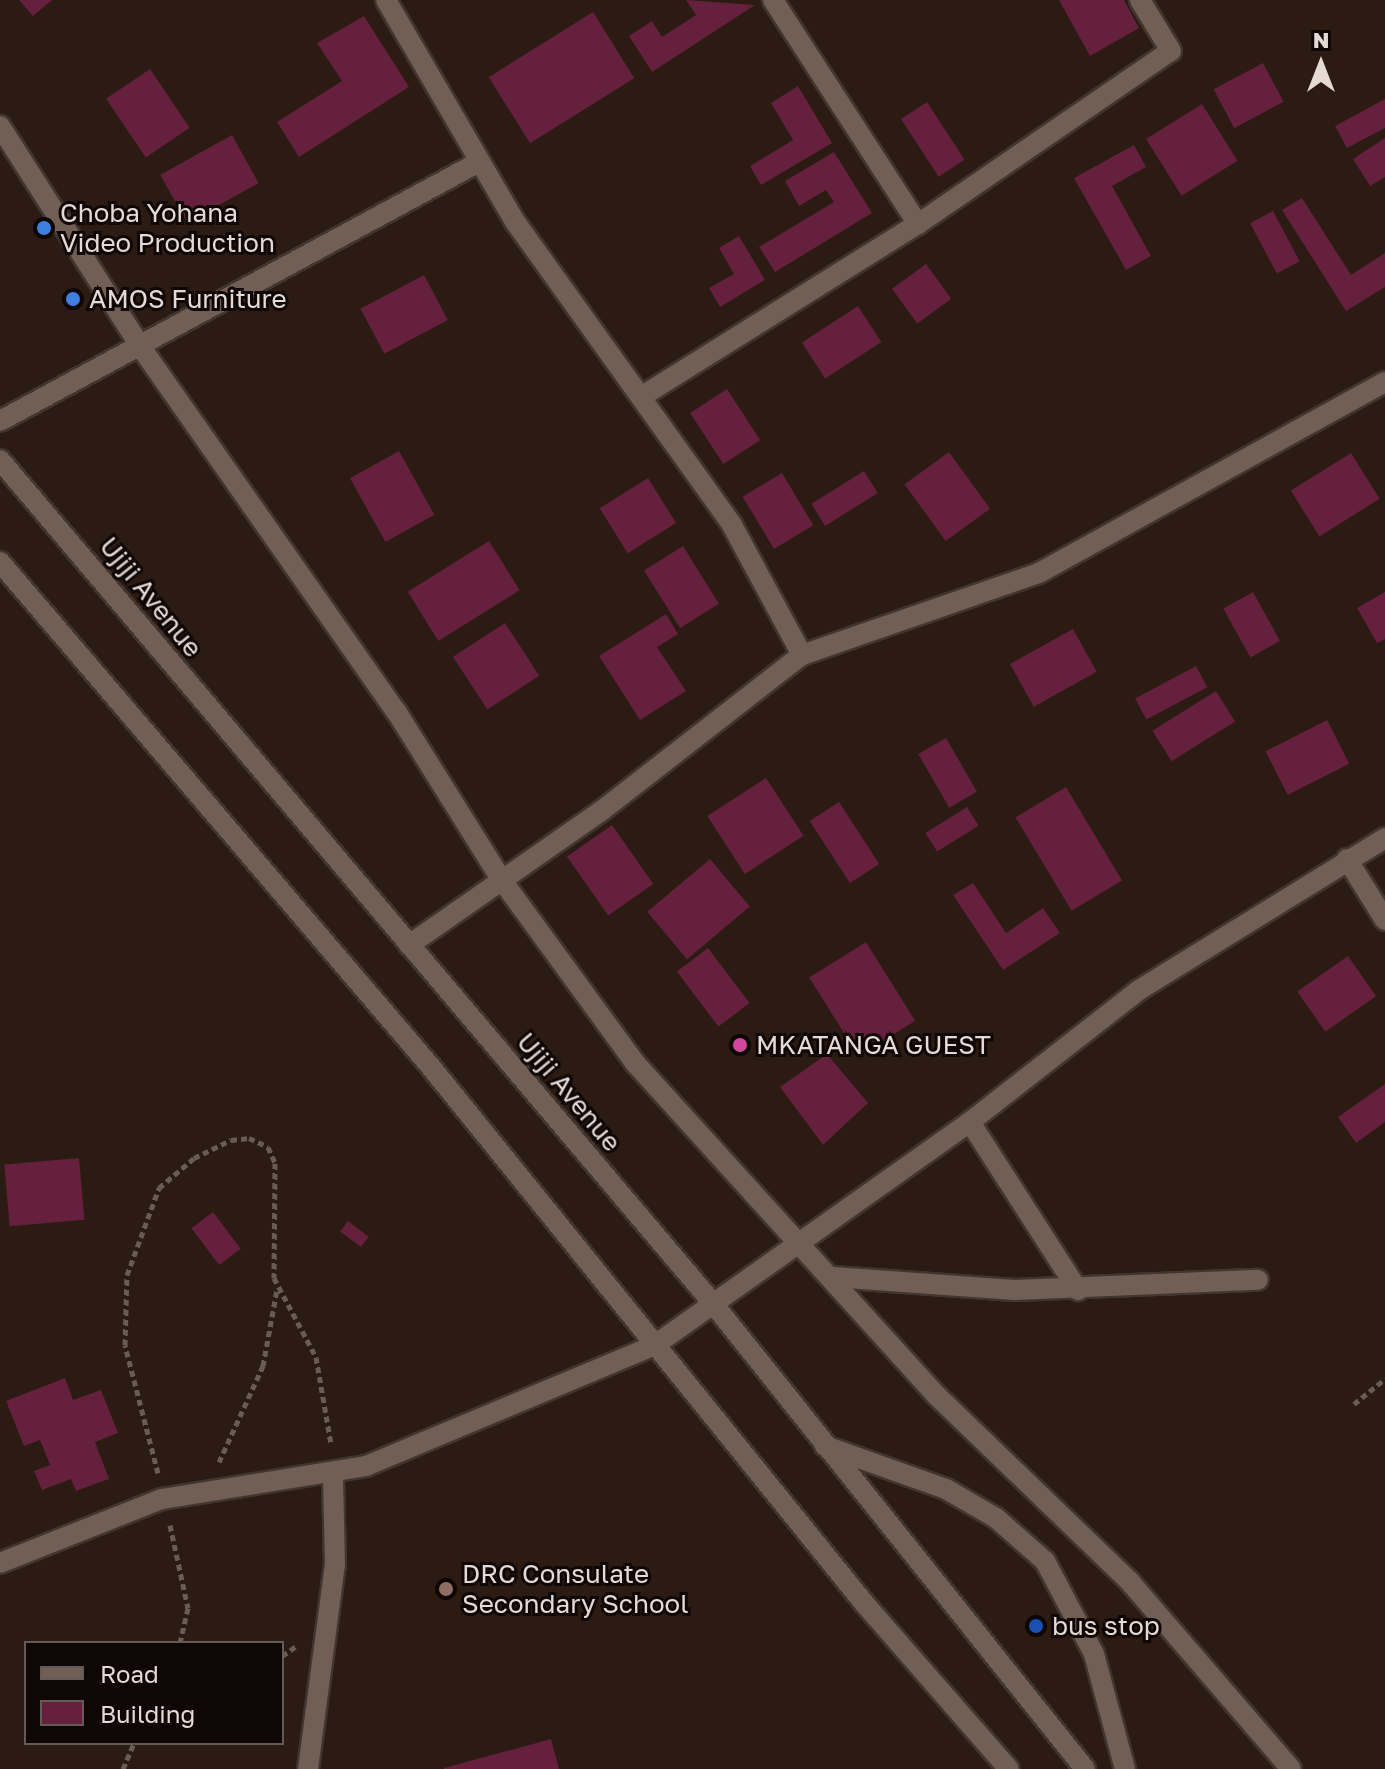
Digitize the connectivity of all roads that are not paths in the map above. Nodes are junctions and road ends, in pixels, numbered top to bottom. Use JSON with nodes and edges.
{"nodes":[{"id":1,"x":386,"y":0,"type":"edge"},
{"id":2,"x":773,"y":0,"type":"edge"},
{"id":3,"x":1140,"y":0,"type":"edge"},
{"id":4,"x":0,"y":126,"type":"edge"},
{"id":5,"x":479,"y":162,"type":"junction"},
{"id":6,"x":918,"y":224,"type":"junction"},
{"id":7,"x":140,"y":346,"type":"junction"},
{"id":8,"x":1385,"y":382,"type":"edge"},
{"id":9,"x":644,"y":395,"type":"junction"},
{"id":10,"x":0,"y":421,"type":"edge"},
{"id":11,"x":0,"y":460,"type":"edge"},
{"id":12,"x":0,"y":562,"type":"edge"},
{"id":13,"x":802,"y":655,"type":"junction"},
{"id":14,"x":1385,"y":838,"type":"edge"},
{"id":15,"x":1347,"y":859,"type":"junction"},
{"id":16,"x":501,"y":879,"type":"junction"},
{"id":17,"x":1385,"y":920,"type":"edge"},
{"id":18,"x":409,"y":945,"type":"junction"},
{"id":19,"x":970,"y":1122,"type":"junction"},
{"id":20,"x":801,"y":1239,"type":"junction"},
{"id":21,"x":833,"y":1277,"type":"junction"},
{"id":22,"x":1258,"y":1280,"type":"dead end"},
{"id":23,"x":1078,"y":1290,"type":"junction"},
{"id":24,"x":711,"y":1301,"type":"junction"},
{"id":25,"x":655,"y":1345,"type":"junction"},
{"id":26,"x":825,"y":1446,"type":"junction"},
{"id":27,"x":333,"y":1477,"type":"junction"},
{"id":28,"x":0,"y":1563,"type":"edge"},
{"id":29,"x":308,"y":1769,"type":"edge"},
{"id":30,"x":1009,"y":1769,"type":"edge"},
{"id":31,"x":1085,"y":1769,"type":"edge"},
{"id":32,"x":1125,"y":1769,"type":"edge"},
{"id":33,"x":1291,"y":1769,"type":"edge"}],
"edges":[{"from":1,"to":5,"type":"street"},
{"from":2,"to":6,"type":"street"},
{"from":3,"to":6,"type":"street"},
{"from":4,"to":7,"type":"street"},
{"from":5,"to":7,"type":"street"},
{"from":5,"to":9,"type":"street"},
{"from":6,"to":9,"type":"street"},
{"from":7,"to":10,"type":"street"},
{"from":7,"to":16,"type":"street"},
{"from":8,"to":13,"type":"street"},
{"from":9,"to":13,"type":"street"},
{"from":11,"to":18,"type":"street","name":"Ujiji Avenue"},
{"from":12,"to":25,"type":"street"},
{"from":13,"to":16,"type":"street"},
{"from":14,"to":15,"type":"street"},
{"from":15,"to":17,"type":"street"},
{"from":15,"to":19,"type":"street"},
{"from":16,"to":18,"type":"street"},
{"from":16,"to":20,"type":"street"},
{"from":18,"to":24,"type":"street","name":"Ujiji Avenue"},
{"from":19,"to":20,"type":"street"},
{"from":19,"to":23,"type":"street"},
{"from":20,"to":21,"type":"street"},
{"from":20,"to":24,"type":"street"},
{"from":21,"to":23,"type":"street"},
{"from":21,"to":33,"type":"street"},
{"from":22,"to":23,"type":"street"},
{"from":24,"to":25,"type":"street"},
{"from":24,"to":26,"type":"street","name":"Ujiji Avenue"},
{"from":25,"to":27,"type":"street"},
{"from":25,"to":30,"type":"street"},
{"from":26,"to":31,"type":"street","name":"Ujiji Avenue"},
{"from":26,"to":32,"type":"street"},
{"from":27,"to":28,"type":"street"},
{"from":27,"to":29,"type":"street"}]}
